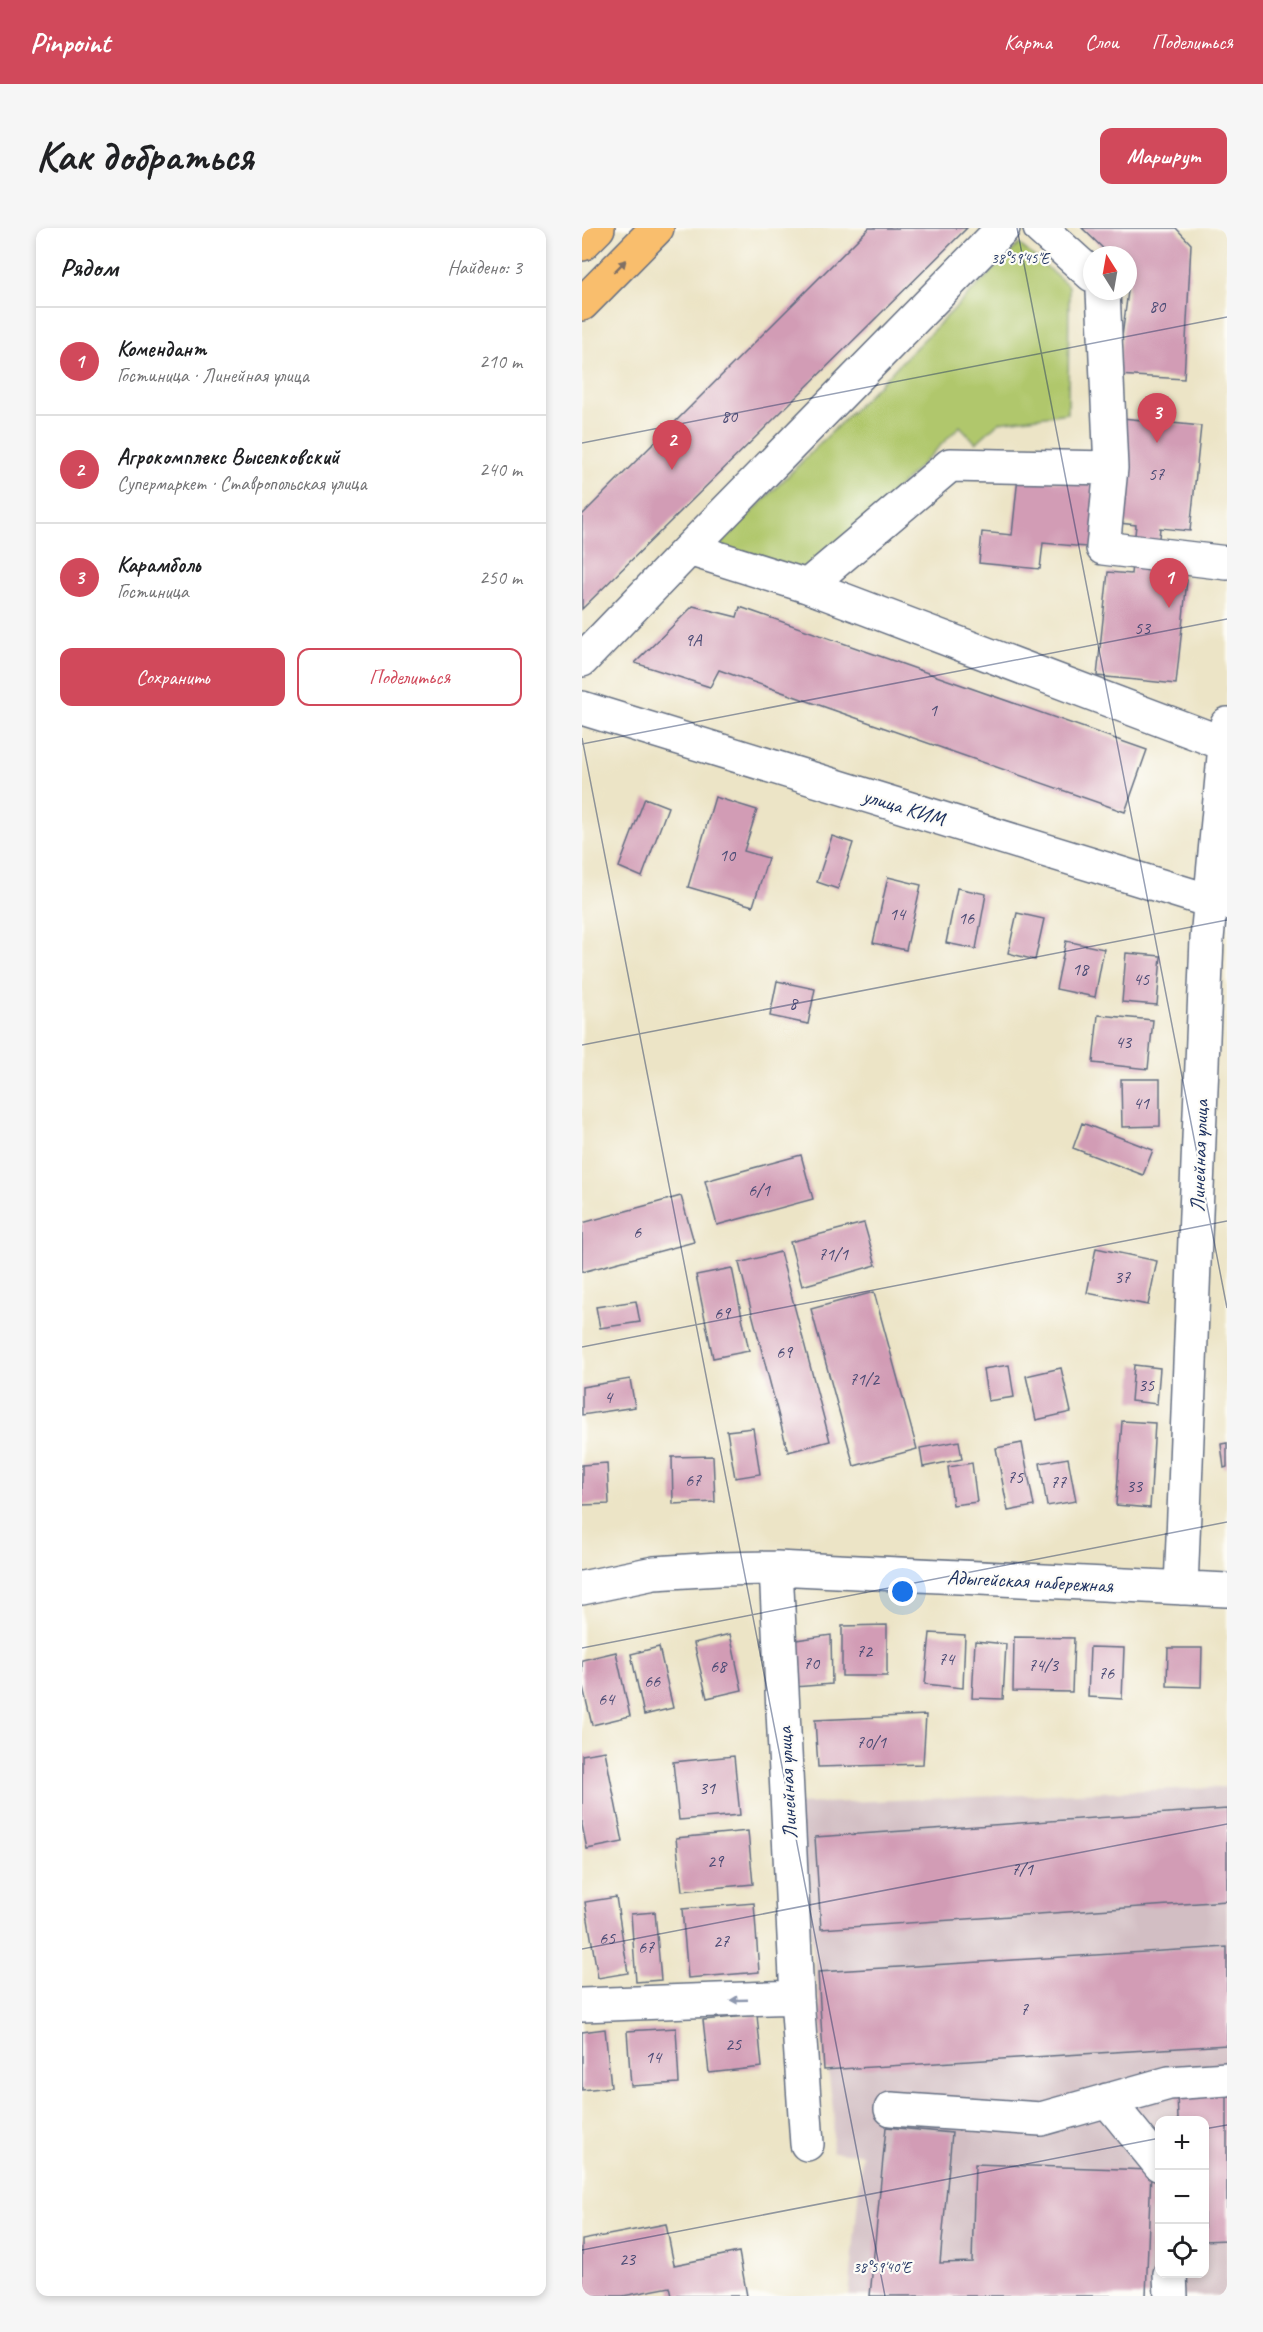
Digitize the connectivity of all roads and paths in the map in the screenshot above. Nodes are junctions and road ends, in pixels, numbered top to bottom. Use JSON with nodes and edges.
{"nodes":[{"id":1,"x":598,"y":228,"type":"edge"},
{"id":2,"x":657,"y":228,"type":"edge"},
{"id":3,"x":1003,"y":228,"type":"edge"},
{"id":4,"x":1040,"y":228,"type":"edge"},
{"id":5,"x":582,"y":244,"type":"edge"},
{"id":6,"x":1083,"y":267,"type":"edge"},
{"id":7,"x":1103,"y":300,"type":"edge"},
{"id":8,"x":582,"y":304,"type":"edge"},
{"id":9,"x":1111,"y":468,"type":"junction"},
{"id":10,"x":688,"y":549,"type":"junction"},
{"id":11,"x":1227,"y":563,"type":"edge"},
{"id":12,"x":807,"y":586,"type":"junction"},
{"id":13,"x":582,"y":660,"type":"edge"},
{"id":14,"x":582,"y":708,"type":"edge"},
{"id":15,"x":1226,"y":734,"type":"edge"},
{"id":16,"x":1218,"y":902,"type":"edge"},
{"id":17,"x":776,"y":1568,"type":"junction"},
{"id":18,"x":582,"y":1588,"type":"edge"},
{"id":19,"x":1180,"y":1588,"type":"junction"},
{"id":20,"x":1227,"y":1590,"type":"edge"},
{"id":21,"x":797,"y":1998,"type":"junction"},
{"id":22,"x":582,"y":2005,"type":"edge"},
{"id":23,"x":1227,"y":2079,"type":"edge"},
{"id":24,"x":1107,"y":2100,"type":"junction"},
{"id":25,"x":891,"y":2109,"type":"dead end"},
{"id":26,"x":807,"y":2144,"type":"dead end"},
{"id":27,"x":1155,"y":2159,"type":"edge"},
{"id":28,"x":1170,"y":2278,"type":"edge"},
{"id":29,"x":1171,"y":2296,"type":"edge"}],
"edges":[{"from":1,"to":5,"type":"main road"},
{"from":8,"to":2,"type":"main road","one_way":true},
{"from":3,"to":10,"type":"street"},
{"from":4,"to":6,"type":"street"},
{"from":7,"to":9,"type":"street"},
{"from":9,"to":11,"type":"street"},
{"from":9,"to":12,"type":"street"},
{"from":10,"to":12,"type":"street"},
{"from":10,"to":13,"type":"street"},
{"from":12,"to":15,"type":"street"},
{"from":14,"to":16,"type":"street","name":"улица КИМ"},
{"from":15,"to":16,"type":"street","name":"Линейная улица"},
{"from":16,"to":19,"type":"street","name":"Линейная улица"},
{"from":17,"to":18,"type":"street","name":"Адыгейская набережная"},
{"from":17,"to":19,"type":"street","name":"Адыгейская набережная"},
{"from":17,"to":21,"type":"street","name":"Линейная улица"},
{"from":19,"to":20,"type":"street","name":"Адыгейская набережная"},
{"from":21,"to":22,"type":"street","one_way":true},
{"from":21,"to":26,"type":"street","name":"Линейная улица"},
{"from":23,"to":24,"type":"street"},
{"from":24,"to":25,"type":"street"},
{"from":24,"to":27,"type":"street"},
{"from":28,"to":29,"type":"street"}]}
